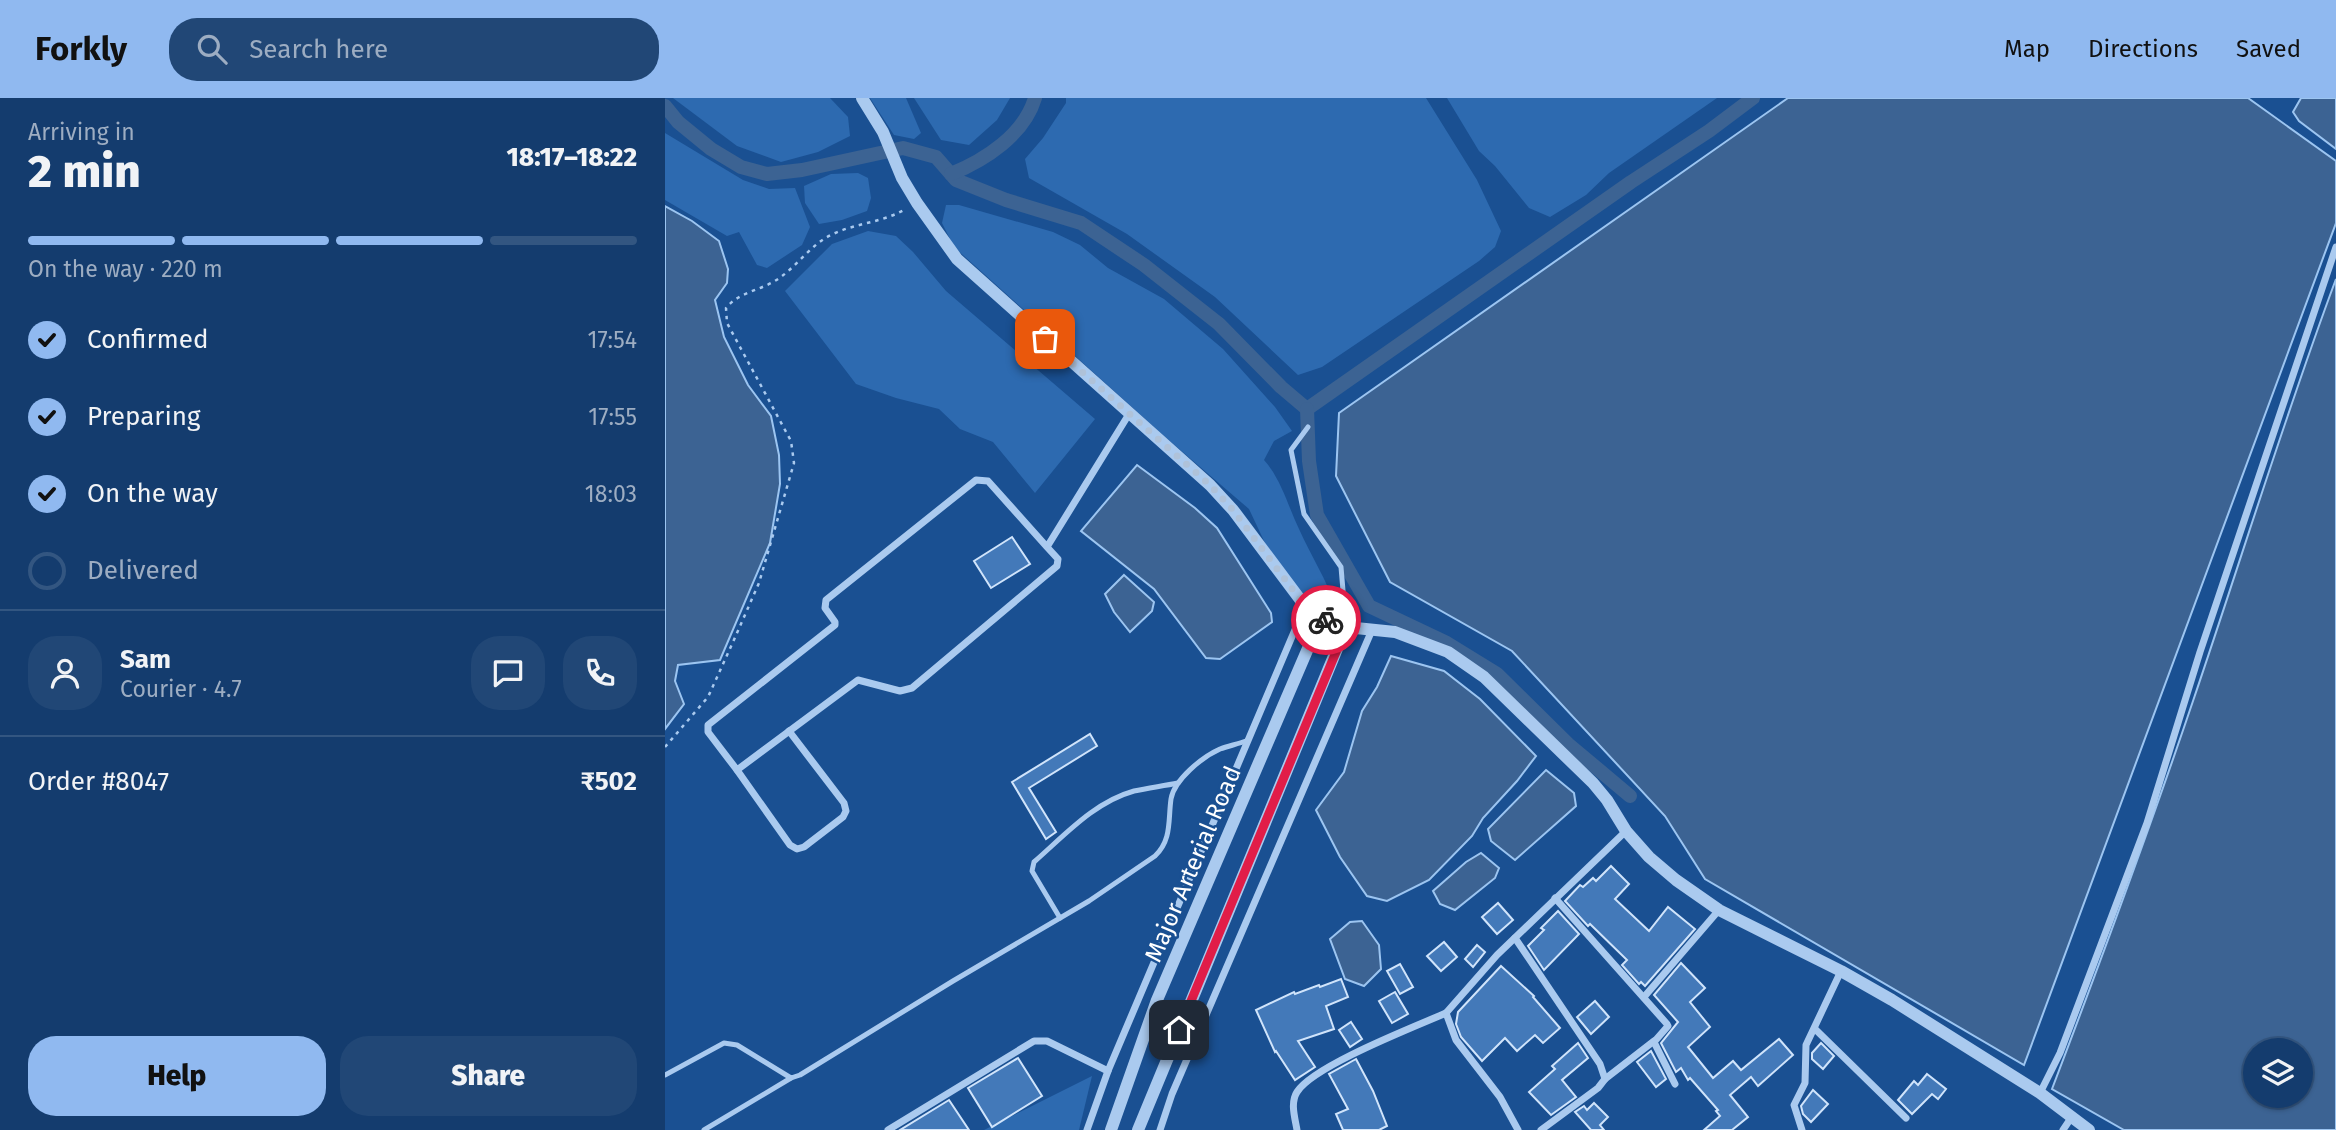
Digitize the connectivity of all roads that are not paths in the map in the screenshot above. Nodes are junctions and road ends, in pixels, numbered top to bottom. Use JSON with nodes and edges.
{"nodes":[{"id":1,"x":862,"y":98,"type":"edge"},
{"id":2,"x":2336,"y":247,"type":"edge"},
{"id":3,"x":1129,"y":414,"type":"junction"},
{"id":4,"x":1308,"y":427,"type":"dead end"},
{"id":5,"x":1047,"y":547,"type":"junction"},
{"id":6,"x":1305,"y":606,"type":"junction"},
{"id":7,"x":1321,"y":618,"type":"junction"},
{"id":8,"x":1346,"y":628,"type":"junction"},
{"id":9,"x":1372,"y":631,"type":"junction"},
{"id":10,"x":789,"y":731,"type":"junction"},
{"id":11,"x":1246,"y":741,"type":"junction"},
{"id":12,"x":737,"y":770,"type":"junction"},
{"id":13,"x":1178,"y":783,"type":"junction"},
{"id":14,"x":1626,"y":831,"type":"junction"},
{"id":15,"x":1555,"y":898,"type":"junction"},
{"id":16,"x":1719,"y":910,"type":"junction"},
{"id":17,"x":1060,"y":918,"type":"junction"},
{"id":18,"x":1515,"y":938,"type":"junction"},
{"id":19,"x":1841,"y":971,"type":"junction"},
{"id":20,"x":1644,"y":997,"type":"junction"},
{"id":21,"x":1446,"y":1013,"type":"junction"},
{"id":22,"x":1815,"y":1029,"type":"junction"},
{"id":23,"x":1654,"y":1041,"type":"junction"},
{"id":24,"x":1108,"y":1071,"type":"junction"},
{"id":25,"x":665,"y":1075,"type":"edge"},
{"id":26,"x":790,"y":1078,"type":"junction"},
{"id":27,"x":1605,"y":1079,"type":"junction"},
{"id":28,"x":1675,"y":1084,"type":"dead end"},
{"id":29,"x":2040,"y":1093,"type":"junction"},
{"id":30,"x":1906,"y":1118,"type":"dead end"},
{"id":31,"x":2071,"y":1118,"type":"junction"},
{"id":32,"x":703,"y":1130,"type":"edge"},
{"id":33,"x":888,"y":1130,"type":"edge"},
{"id":34,"x":1087,"y":1130,"type":"edge"},
{"id":35,"x":1111,"y":1130,"type":"edge"},
{"id":36,"x":1138,"y":1130,"type":"edge"},
{"id":37,"x":1160,"y":1130,"type":"edge"},
{"id":38,"x":1297,"y":1130,"type":"edge"},
{"id":39,"x":1518,"y":1130,"type":"edge"},
{"id":40,"x":1541,"y":1130,"type":"edge"},
{"id":41,"x":1802,"y":1130,"type":"edge"},
{"id":42,"x":2063,"y":1130,"type":"edge"},
{"id":43,"x":2089,"y":1130,"type":"edge"}],
"edges":[{"from":1,"to":3,"type":"street"},
{"from":2,"to":29,"type":"street"},
{"from":3,"to":5,"type":"street"},
{"from":3,"to":6,"type":"street"},
{"from":4,"to":8,"type":"lane"},
{"from":5,"to":10,"type":"street"},
{"from":5,"to":12,"type":"street"},
{"from":6,"to":7,"type":"street"},
{"from":6,"to":11,"type":"street"},
{"from":7,"to":8,"type":"street"},
{"from":7,"to":35,"type":"street","name":"Major Arterial Road"},
{"from":8,"to":9,"type":"street"},
{"from":8,"to":36,"type":"street","name":"Major Arterial Road"},
{"from":9,"to":14,"type":"street"},
{"from":9,"to":37,"type":"street"},
{"from":10,"to":12,"type":"street"},
{"from":10,"to":12,"type":"street"},
{"from":11,"to":13,"type":"lane"},
{"from":11,"to":24,"type":"street"},
{"from":13,"to":17,"type":"lane"},
{"from":13,"to":17,"type":"lane"},
{"from":14,"to":15,"type":"street"},
{"from":14,"to":16,"type":"street"},
{"from":15,"to":18,"type":"street"},
{"from":15,"to":20,"type":"street"},
{"from":16,"to":19,"type":"street"},
{"from":16,"to":20,"type":"street"},
{"from":17,"to":26,"type":"lane"},
{"from":18,"to":21,"type":"street"},
{"from":18,"to":27,"type":"street"},
{"from":19,"to":22,"type":"street"},
{"from":19,"to":29,"type":"street"},
{"from":20,"to":23,"type":"street"},
{"from":21,"to":38,"type":"street"},
{"from":21,"to":39,"type":"street"},
{"from":22,"to":30,"type":"street"},
{"from":22,"to":41,"type":"street"},
{"from":23,"to":27,"type":"street"},
{"from":23,"to":28,"type":"street"},
{"from":24,"to":33,"type":"street"},
{"from":24,"to":34,"type":"street"},
{"from":25,"to":26,"type":"lane"},
{"from":26,"to":32,"type":"lane"},
{"from":27,"to":40,"type":"street"},
{"from":29,"to":31,"type":"street"},
{"from":31,"to":42,"type":"street"},
{"from":31,"to":43,"type":"street"}]}
